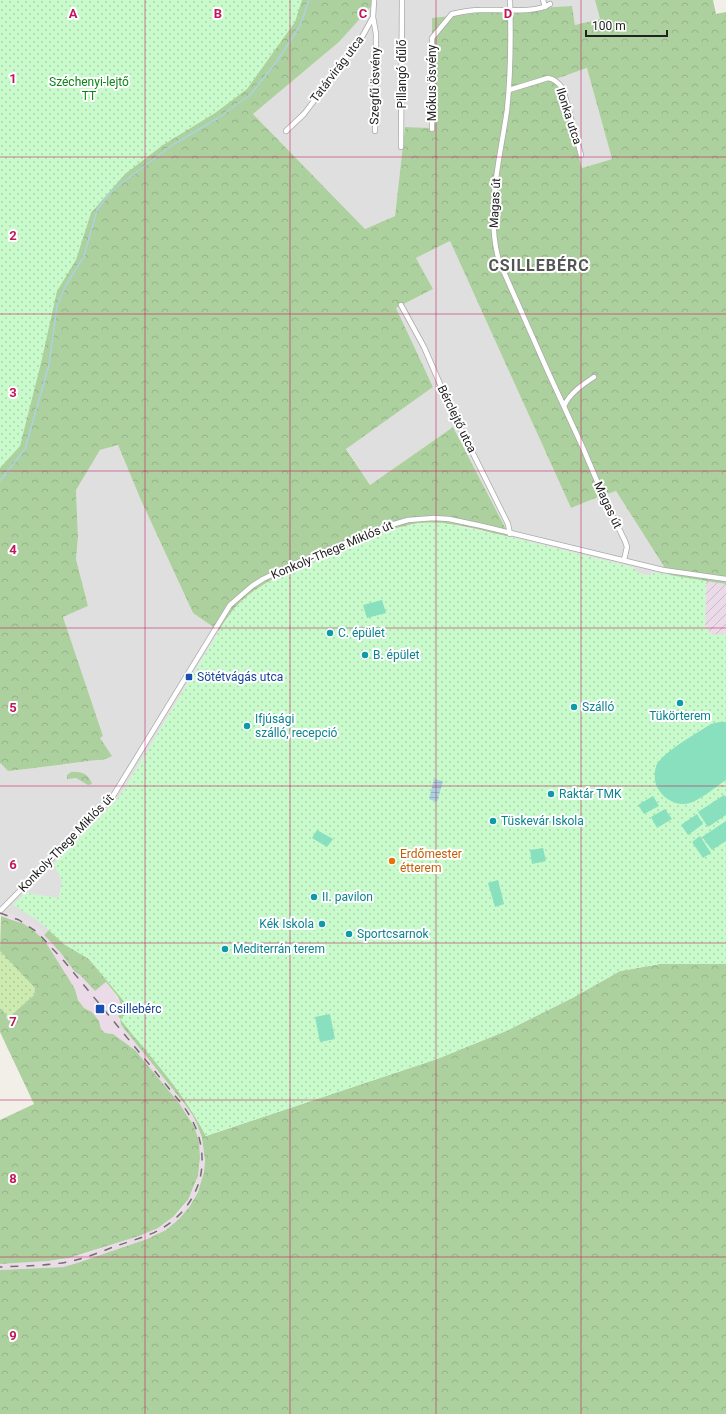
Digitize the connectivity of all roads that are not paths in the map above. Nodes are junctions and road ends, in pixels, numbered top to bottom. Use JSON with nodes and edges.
{"nodes":[{"id":1,"x":374,"y":0,"type":"edge"},
{"id":2,"x":402,"y":0,"type":"edge"},
{"id":3,"x":510,"y":0,"type":"edge"},
{"id":4,"x":543,"y":0,"type":"edge"},
{"id":5,"x":550,"y":4,"type":"dead end"},
{"id":6,"x":545,"y":7,"type":"junction"},
{"id":7,"x":510,"y":10,"type":"junction"},
{"id":8,"x":373,"y":16,"type":"junction"},
{"id":9,"x":509,"y":90,"type":"junction"},
{"id":10,"x":432,"y":129,"type":"dead end"},
{"id":11,"x":286,"y":131,"type":"dead end"},
{"id":12,"x":375,"y":132,"type":"dead end"},
{"id":13,"x":401,"y":147,"type":"dead end"},
{"id":14,"x":581,"y":154,"type":"dead end"},
{"id":15,"x":401,"y":305,"type":"dead end"},
{"id":16,"x":594,"y":377,"type":"dead end"},
{"id":17,"x":558,"y":395,"type":"junction"},
{"id":18,"x":569,"y":397,"type":"junction"},
{"id":19,"x":564,"y":406,"type":"junction"},
{"id":20,"x":510,"y":534,"type":"junction"},
{"id":21,"x":624,"y":560,"type":"junction"},
{"id":22,"x":726,"y":579,"type":"edge"},
{"id":23,"x":2,"y":905,"type":"edge"},
{"id":24,"x":0,"y":911,"type":"edge"}],
"edges":[{"from":1,"to":8,"type":"street","name":"Tatárvirág utca"},
{"from":2,"to":13,"type":"street","name":"Pillangó dűlő"},
{"from":3,"to":7,"type":"street","name":"Magas út"},
{"from":4,"to":6,"type":"street"},
{"from":5,"to":6,"type":"street"},
{"from":6,"to":7,"type":"street"},
{"from":7,"to":9,"type":"street","name":"Magas út"},
{"from":7,"to":10,"type":"street","name":"Mókus ösvény"},
{"from":8,"to":11,"type":"street","name":"Tatárvirág utca"},
{"from":8,"to":12,"type":"street","name":"Szegfű ösvény"},
{"from":9,"to":14,"type":"street","name":"Ilonka utca"},
{"from":9,"to":17,"type":"street","name":"Magas út"},
{"from":15,"to":20,"type":"street","name":"Bérclejtő utca"},
{"from":16,"to":18,"type":"street"},
{"from":17,"to":18,"type":"street"},
{"from":17,"to":19,"type":"street","name":"Magas út"},
{"from":18,"to":19,"type":"street"},
{"from":19,"to":21,"type":"street","name":"Magas út"},
{"from":20,"to":21,"type":"street","name":"Konkoly-Thege Miklós út"},
{"from":20,"to":23,"type":"street","name":"Konkoly-Thege Miklós út"},
{"from":21,"to":22,"type":"street","name":"Konkoly-Thege Miklós út"},
{"from":23,"to":24,"type":"street","name":"Konkoly-Thege Miklós út"}]}
